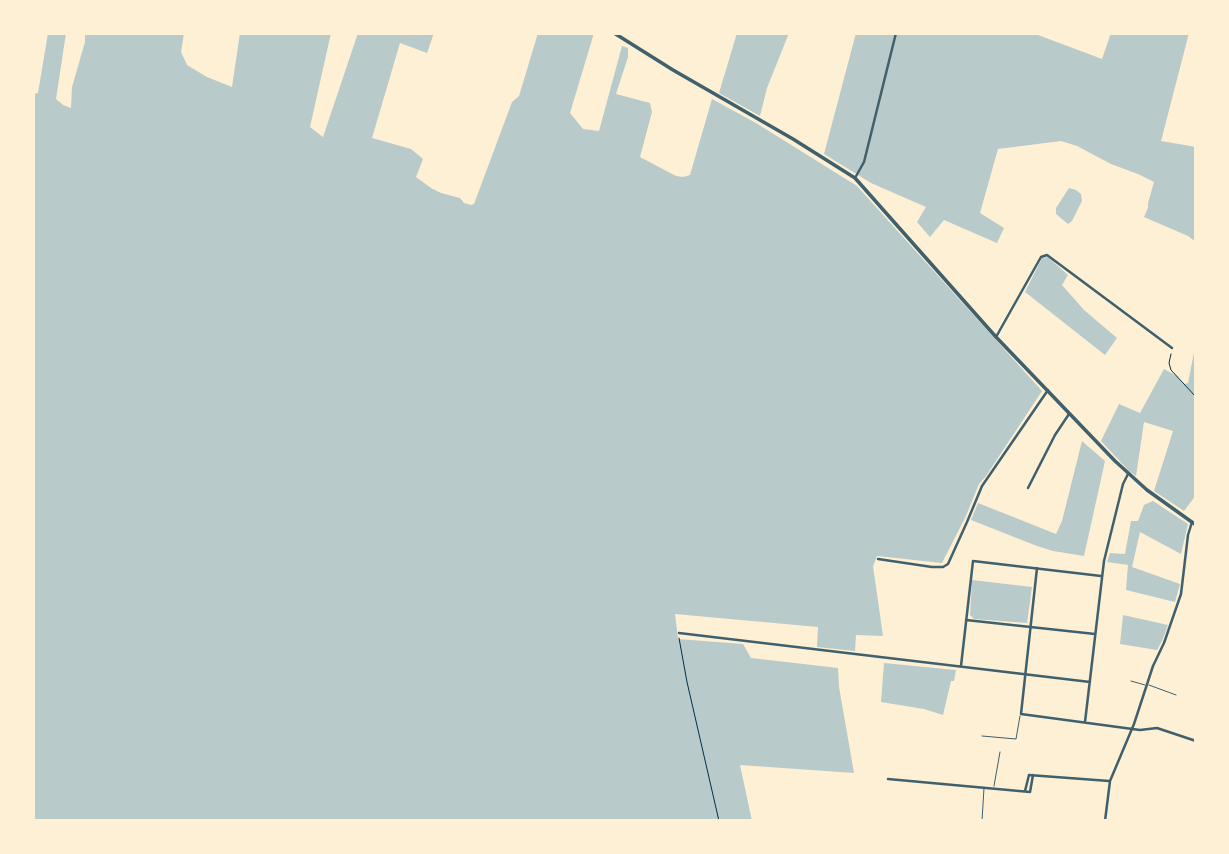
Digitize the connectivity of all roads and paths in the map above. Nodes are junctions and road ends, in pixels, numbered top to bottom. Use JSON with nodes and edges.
{"nodes":[{"id":1,"x":614,"y":33,"type":"edge"},
{"id":2,"x":896,"y":33,"type":"edge"},
{"id":3,"x":855,"y":178,"type":"junction"},
{"id":4,"x":996,"y":337,"type":"junction"},
{"id":5,"x":1172,"y":348,"type":"joint"},
{"id":6,"x":1048,"y":390,"type":"junction"},
{"id":7,"x":1196,"y":397,"type":"edge"},
{"id":8,"x":1070,"y":414,"type":"junction"},
{"id":9,"x":1128,"y":474,"type":"junction"},
{"id":10,"x":1028,"y":488,"type":"dead end"},
{"id":11,"x":1194,"y":523,"type":"edge"},
{"id":12,"x":878,"y":559,"type":"dead end"},
{"id":13,"x":1037,"y":568,"type":"junction"},
{"id":14,"x":1102,"y":576,"type":"junction"},
{"id":15,"x":966,"y":620,"type":"junction"},
{"id":16,"x":1030,"y":626,"type":"junction"},
{"id":17,"x":679,"y":634,"type":"joint"},
{"id":18,"x":1095,"y":634,"type":"junction"},
{"id":19,"x":961,"y":666,"type":"junction"},
{"id":20,"x":1024,"y":674,"type":"junction"},
{"id":21,"x":1131,"y":681,"type":"dead end"},
{"id":22,"x":1090,"y":682,"type":"junction"},
{"id":23,"x":1147,"y":685,"type":"junction"},
{"id":24,"x":1176,"y":695,"type":"dead end"},
{"id":25,"x":1021,"y":715,"type":"junction"},
{"id":26,"x":1085,"y":723,"type":"junction"},
{"id":27,"x":1131,"y":729,"type":"junction"},
{"id":28,"x":982,"y":736,"type":"dead end"},
{"id":29,"x":1196,"y":741,"type":"edge"},
{"id":30,"x":1000,"y":752,"type":"dead end"},
{"id":31,"x":888,"y":779,"type":"dead end"},
{"id":32,"x":1110,"y":781,"type":"junction"},
{"id":33,"x":984,"y":788,"type":"junction"},
{"id":34,"x":993,"y":788,"type":"junction"},
{"id":35,"x":719,"y":821,"type":"edge"},
{"id":36,"x":982,"y":821,"type":"edge"},
{"id":37,"x":1105,"y":821,"type":"edge"}],
"edges":[{"from":1,"to":3,"type":"street"},
{"from":2,"to":3,"type":"street"},
{"from":3,"to":4,"type":"street"},
{"from":4,"to":5,"type":"street"},
{"from":4,"to":6,"type":"street"},
{"from":5,"to":7,"type":"path"},
{"from":6,"to":8,"type":"street"},
{"from":6,"to":12,"type":"street"},
{"from":8,"to":9,"type":"street"},
{"from":8,"to":10,"type":"street"},
{"from":9,"to":11,"type":"street"},
{"from":9,"to":14,"type":"street"},
{"from":11,"to":23,"type":"street"},
{"from":13,"to":14,"type":"street"},
{"from":13,"to":15,"type":"street"},
{"from":13,"to":16,"type":"street"},
{"from":14,"to":18,"type":"street"},
{"from":15,"to":16,"type":"street"},
{"from":15,"to":19,"type":"street"},
{"from":16,"to":18,"type":"street"},
{"from":16,"to":20,"type":"street"},
{"from":17,"to":19,"type":"street"},
{"from":17,"to":35,"type":"path"},
{"from":18,"to":22,"type":"street"},
{"from":19,"to":20,"type":"street"},
{"from":20,"to":22,"type":"street"},
{"from":20,"to":25,"type":"street"},
{"from":21,"to":23,"type":"lane"},
{"from":22,"to":26,"type":"street"},
{"from":23,"to":24,"type":"lane"},
{"from":23,"to":27,"type":"street"},
{"from":25,"to":26,"type":"street"},
{"from":25,"to":28,"type":"lane"},
{"from":26,"to":27,"type":"street"},
{"from":27,"to":29,"type":"street"},
{"from":27,"to":32,"type":"street"},
{"from":30,"to":34,"type":"lane"},
{"from":31,"to":33,"type":"street"},
{"from":32,"to":34,"type":"street"},
{"from":32,"to":37,"type":"street"},
{"from":33,"to":34,"type":"street"},
{"from":33,"to":36,"type":"lane"}]}
